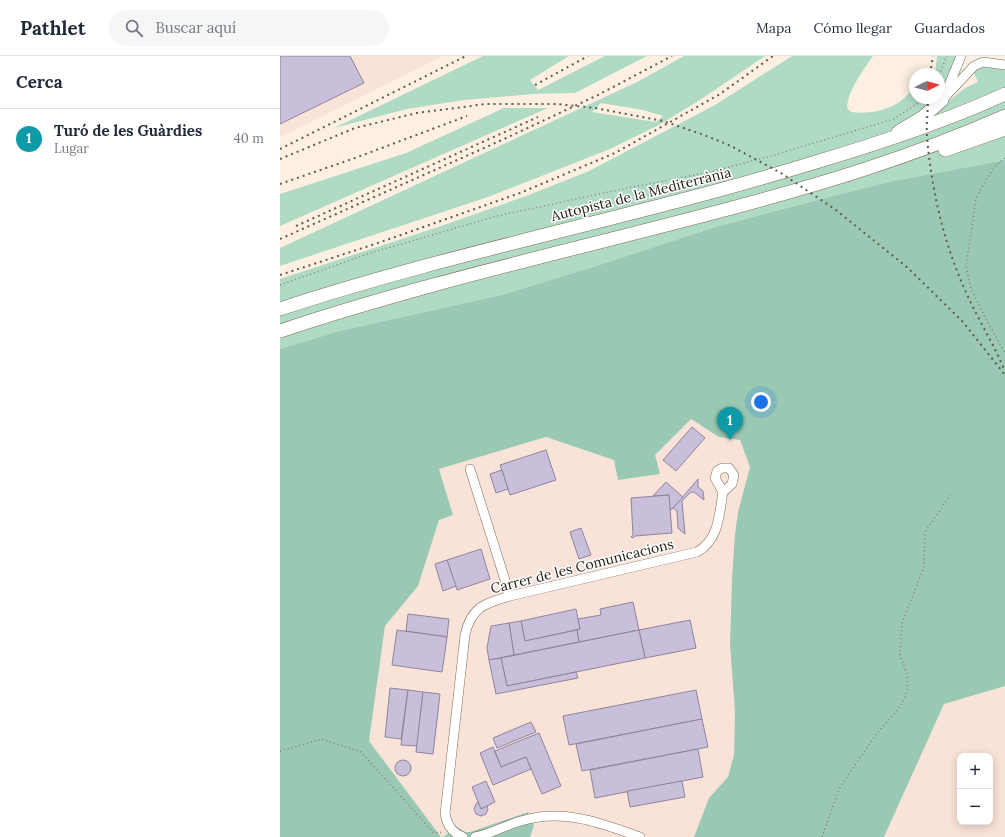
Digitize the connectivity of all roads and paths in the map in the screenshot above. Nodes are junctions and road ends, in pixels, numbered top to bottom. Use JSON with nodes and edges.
{"nodes":[{"id":1,"x":947,"y":56,"type":"edge"},
{"id":2,"x":961,"y":56,"type":"edge"},
{"id":3,"x":987,"y":56,"type":"edge"},
{"id":4,"x":1005,"y":65,"type":"edge"},
{"id":5,"x":974,"y":66,"type":"junction"},
{"id":6,"x":942,"y":68,"type":"edge"},
{"id":7,"x":945,"y":94,"type":"edge"},
{"id":8,"x":1005,"y":94,"type":"edge"},
{"id":9,"x":945,"y":97,"type":"edge"},
{"id":10,"x":916,"y":104,"type":"edge"},
{"id":11,"x":938,"y":104,"type":"edge"},
{"id":12,"x":1005,"y":116,"type":"edge"},
{"id":13,"x":1005,"y":129,"type":"edge"},
{"id":14,"x":882,"y":142,"type":"junction"},
{"id":15,"x":1005,"y":158,"type":"edge"},
{"id":16,"x":865,"y":170,"type":"junction"},
{"id":17,"x":280,"y":284,"type":"edge"},
{"id":18,"x":280,"y":310,"type":"edge"},
{"id":19,"x":280,"y":331,"type":"edge"},
{"id":20,"x":1005,"y":353,"type":"edge"},
{"id":21,"x":470,"y":469,"type":"dead end"},
{"id":22,"x":723,"y":492,"type":"dead end"},
{"id":23,"x":951,"y":494,"type":"dead end"},
{"id":24,"x":510,"y":596,"type":"junction"},
{"id":25,"x":280,"y":750,"type":"edge"},
{"id":26,"x":452,"y":830,"type":"junction"},
{"id":27,"x":463,"y":837,"type":"edge"},
{"id":28,"x":475,"y":837,"type":"edge"},
{"id":29,"x":640,"y":837,"type":"edge"},
{"id":30,"x":822,"y":837,"type":"edge"}],
"edges":[{"from":1,"to":6,"type":"path"},
{"from":2,"to":7,"type":"street"},
{"from":3,"to":5,"type":"street"},
{"from":4,"to":5,"type":"street"},
{"from":5,"to":9,"type":"street"},
{"from":8,"to":14,"type":"highway","name":"Autopista de la Mediterrània"},
{"from":10,"to":17,"type":"path"},
{"from":11,"to":14,"type":"highway"},
{"from":12,"to":16,"type":"highway"},
{"from":13,"to":16,"type":"highway"},
{"from":14,"to":18,"type":"highway","name":"Autopista de la Mediterrània"},
{"from":15,"to":20,"type":"path"},
{"from":16,"to":19,"type":"highway"},
{"from":21,"to":24,"type":"street"},
{"from":22,"to":24,"type":"street","name":"Carrer de les Comunicacions"},
{"from":23,"to":30,"type":"path"},
{"from":24,"to":26,"type":"street","name":"Carrer de les Comunicacions"},
{"from":25,"to":26,"type":"path"},
{"from":26,"to":27,"type":"street"},
{"from":28,"to":29,"type":"street"}]}
